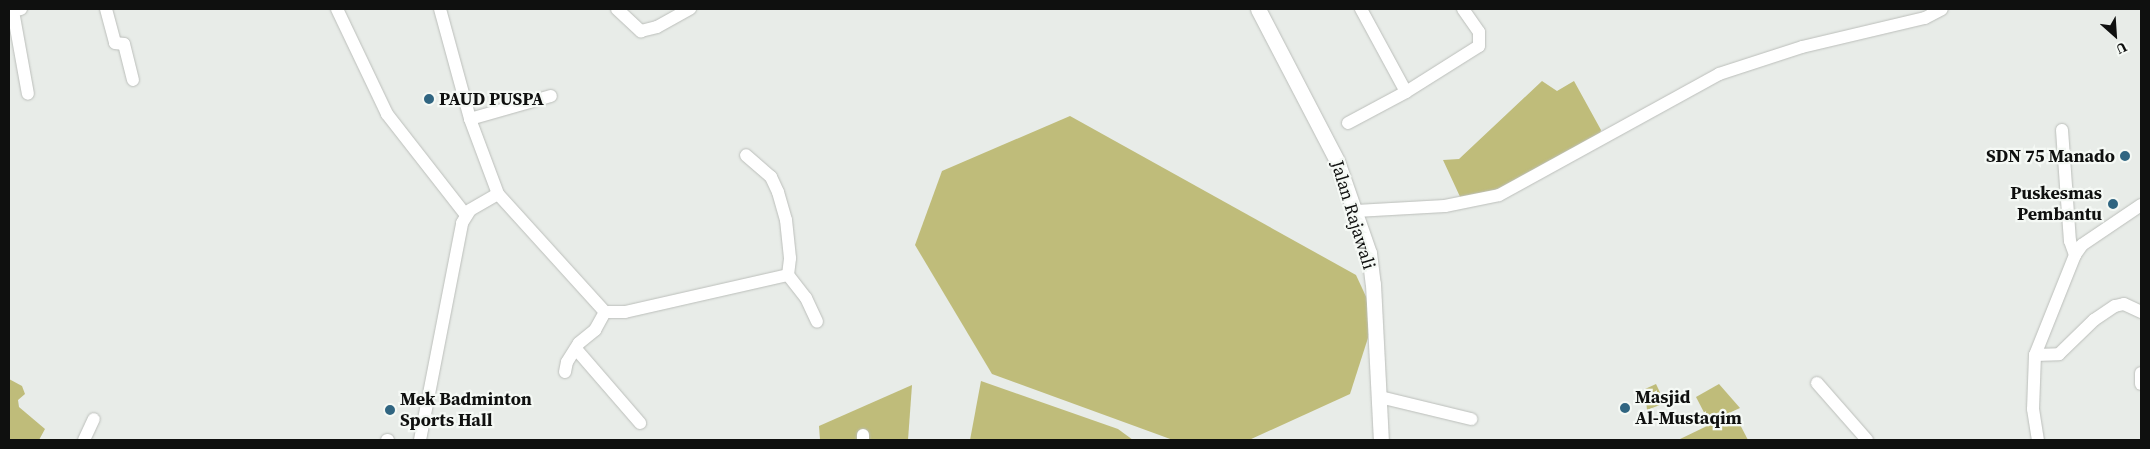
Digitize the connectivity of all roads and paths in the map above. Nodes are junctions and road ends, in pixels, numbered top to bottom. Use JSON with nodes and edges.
{"nodes":[{"id":1,"x":106,"y":9,"type":"edge"},
{"id":2,"x":337,"y":9,"type":"edge"},
{"id":3,"x":440,"y":9,"type":"edge"},
{"id":4,"x":617,"y":9,"type":"edge"},
{"id":5,"x":690,"y":9,"type":"edge"},
{"id":6,"x":1258,"y":9,"type":"edge"},
{"id":7,"x":1361,"y":9,"type":"edge"},
{"id":8,"x":1463,"y":9,"type":"edge"},
{"id":9,"x":1942,"y":9,"type":"edge"},
{"id":10,"x":17,"y":10,"type":"edge"},
{"id":11,"x":133,"y":80,"type":"dead end"},
{"id":12,"x":1406,"y":92,"type":"junction"},
{"id":13,"x":28,"y":94,"type":"dead end"},
{"id":14,"x":551,"y":96,"type":"dead end"},
{"id":15,"x":470,"y":119,"type":"junction"},
{"id":16,"x":1348,"y":123,"type":"dead end"},
{"id":17,"x":2062,"y":130,"type":"dead end"},
{"id":18,"x":746,"y":155,"type":"dead end"},
{"id":19,"x":498,"y":194,"type":"junction"},
{"id":20,"x":2141,"y":206,"type":"edge"},
{"id":21,"x":1356,"y":211,"type":"junction"},
{"id":22,"x":465,"y":214,"type":"junction"},
{"id":23,"x":2075,"y":255,"type":"junction"},
{"id":24,"x":788,"y":276,"type":"junction"},
{"id":25,"x":605,"y":312,"type":"junction"},
{"id":26,"x":2141,"y":312,"type":"edge"},
{"id":27,"x":817,"y":322,"type":"dead end"},
{"id":28,"x":576,"y":349,"type":"junction"},
{"id":29,"x":2035,"y":355,"type":"junction"},
{"id":30,"x":565,"y":372,"type":"dead end"},
{"id":31,"x":2141,"y":373,"type":"edge"},
{"id":32,"x":1817,"y":383,"type":"dead end"},
{"id":33,"x":2141,"y":384,"type":"edge"},
{"id":34,"x":1380,"y":397,"type":"junction"},
{"id":35,"x":94,"y":419,"type":"dead end"},
{"id":36,"x":1471,"y":419,"type":"dead end"},
{"id":37,"x":640,"y":422,"type":"dead end"},
{"id":38,"x":84,"y":440,"type":"edge"},
{"id":39,"x":420,"y":440,"type":"edge"},
{"id":40,"x":1381,"y":440,"type":"edge"},
{"id":41,"x":1868,"y":440,"type":"edge"},
{"id":42,"x":2038,"y":440,"type":"edge"}],
"edges":[{"from":1,"to":11,"type":"street"},
{"from":2,"to":22,"type":"street"},
{"from":3,"to":15,"type":"street"},
{"from":4,"to":5,"type":"street"},
{"from":6,"to":21,"type":"street","name":"Jalan Rajawali"},
{"from":7,"to":12,"type":"street"},
{"from":8,"to":12,"type":"street"},
{"from":9,"to":21,"type":"street"},
{"from":10,"to":13,"type":"street"},
{"from":12,"to":16,"type":"street"},
{"from":14,"to":15,"type":"street"},
{"from":15,"to":19,"type":"street"},
{"from":17,"to":23,"type":"street"},
{"from":18,"to":24,"type":"street"},
{"from":19,"to":22,"type":"street"},
{"from":19,"to":25,"type":"street"},
{"from":20,"to":23,"type":"street"},
{"from":21,"to":34,"type":"street","name":"Jalan Rajawali"},
{"from":22,"to":39,"type":"street"},
{"from":23,"to":29,"type":"street"},
{"from":24,"to":25,"type":"street"},
{"from":24,"to":27,"type":"street"},
{"from":25,"to":28,"type":"street"},
{"from":26,"to":29,"type":"street"},
{"from":28,"to":30,"type":"street"},
{"from":28,"to":37,"type":"street"},
{"from":29,"to":42,"type":"street"},
{"from":31,"to":33,"type":"street"},
{"from":32,"to":41,"type":"street"},
{"from":34,"to":36,"type":"street"},
{"from":34,"to":40,"type":"street","name":"Jalan Rajawali"},
{"from":35,"to":38,"type":"street"}]}
